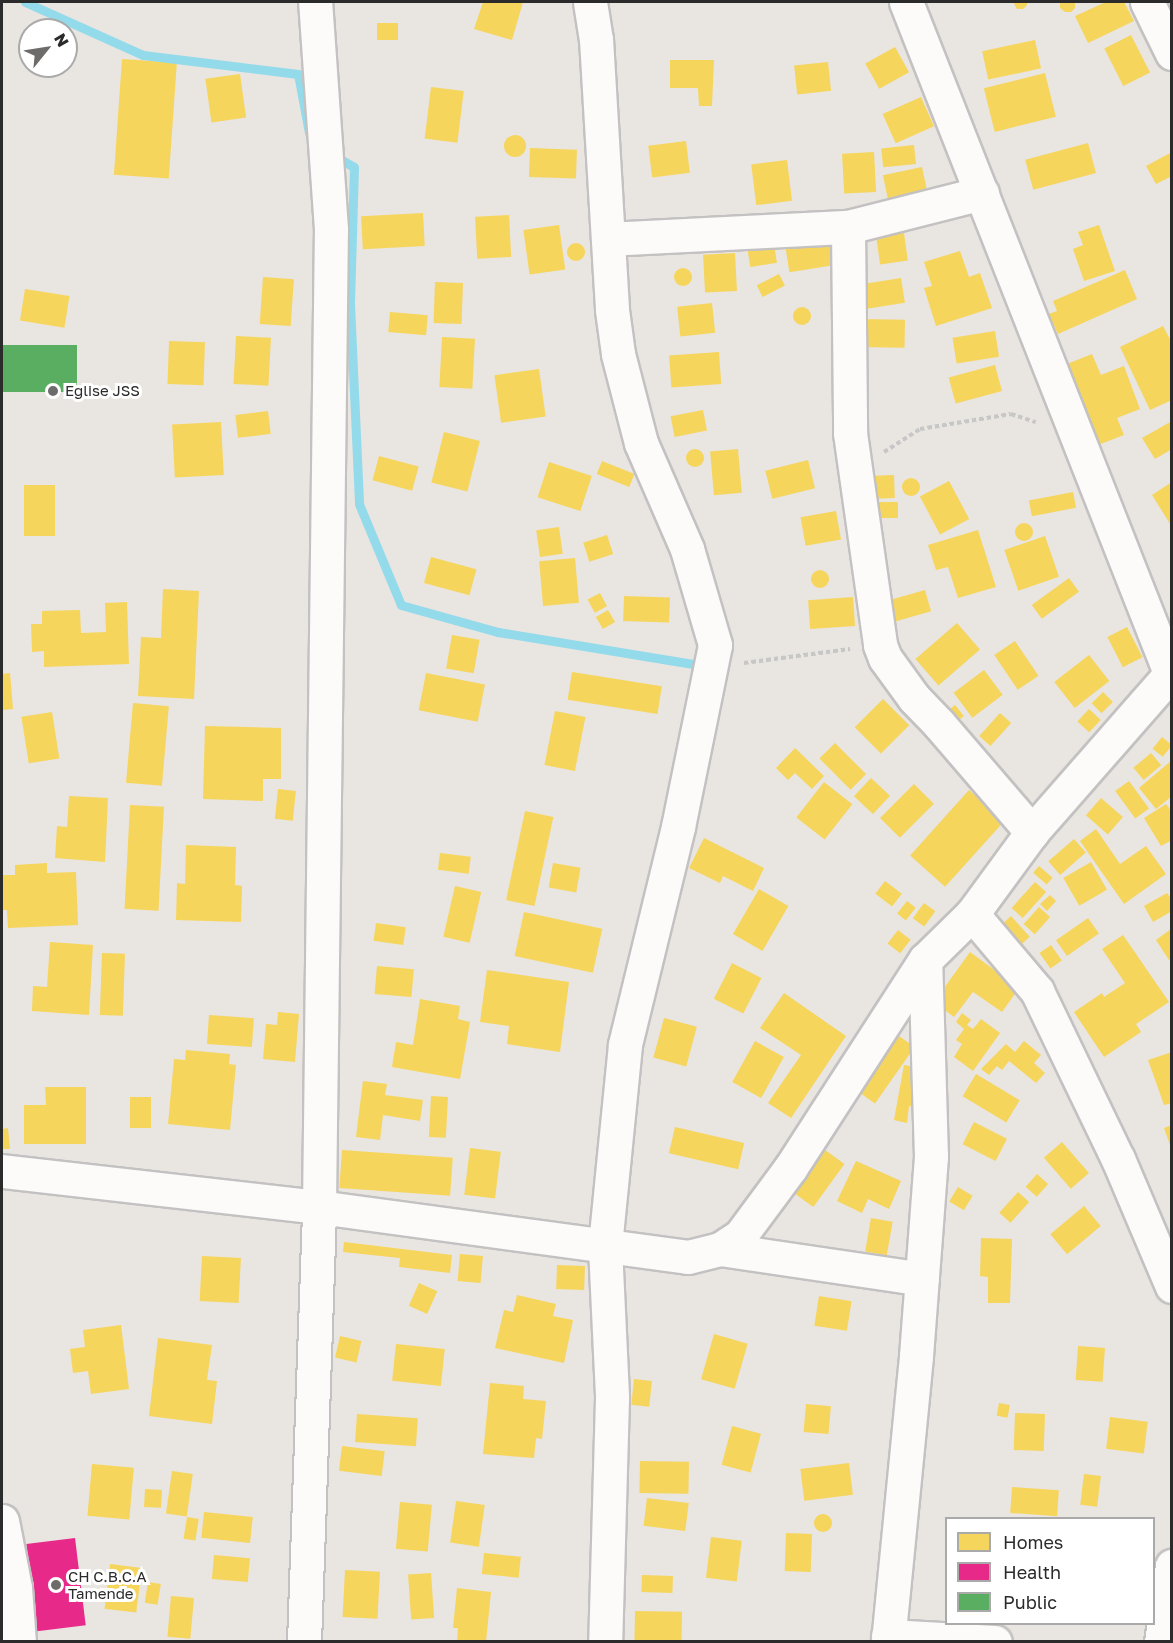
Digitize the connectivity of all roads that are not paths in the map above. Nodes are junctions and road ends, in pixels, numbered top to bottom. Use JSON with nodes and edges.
{"nodes":[{"id":1,"x":315,"y":2,"type":"edge"},
{"id":2,"x":590,"y":2,"type":"edge"},
{"id":3,"x":906,"y":2,"type":"edge"},
{"id":4,"x":1147,"y":2,"type":"edge"},
{"id":5,"x":1172,"y":53,"type":"edge"},
{"id":6,"x":982,"y":193,"type":"junction"},
{"id":7,"x":848,"y":227,"type":"junction"},
{"id":8,"x":608,"y":239,"type":"junction"},
{"id":9,"x":1171,"y":675,"type":"edge"},
{"id":10,"x":1032,"y":832,"type":"junction"},
{"id":11,"x":972,"y":914,"type":"junction"},
{"id":12,"x":925,"y":960,"type":"junction"},
{"id":13,"x":2,"y":1171,"type":"edge"},
{"id":14,"x":319,"y":1207,"type":"junction"},
{"id":15,"x":605,"y":1247,"type":"junction"},
{"id":16,"x":720,"y":1249,"type":"junction"},
{"id":17,"x":922,"y":1279,"type":"junction"},
{"id":18,"x":1172,"y":1286,"type":"edge"},
{"id":19,"x":2,"y":1521,"type":"edge"},
{"id":20,"x":1172,"y":1566,"type":"edge"},
{"id":21,"x":888,"y":1639,"type":"edge"},
{"id":22,"x":19,"y":1641,"type":"edge"},
{"id":23,"x":299,"y":1641,"type":"edge"},
{"id":24,"x":605,"y":1641,"type":"edge"},
{"id":25,"x":994,"y":1641,"type":"edge"},
{"id":26,"x":1161,"y":1641,"type":"edge"}],
"edges":[{"from":1,"to":14,"type":"street"},
{"from":2,"to":8,"type":"street"},
{"from":3,"to":6,"type":"street"},
{"from":4,"to":5,"type":"street"},
{"from":6,"to":7,"type":"street"},
{"from":6,"to":9,"type":"street"},
{"from":7,"to":8,"type":"street"},
{"from":7,"to":10,"type":"street"},
{"from":8,"to":15,"type":"street"},
{"from":9,"to":10,"type":"street"},
{"from":10,"to":11,"type":"street"},
{"from":11,"to":12,"type":"street"},
{"from":11,"to":18,"type":"street"},
{"from":12,"to":16,"type":"street"},
{"from":12,"to":17,"type":"street"},
{"from":13,"to":14,"type":"street"},
{"from":14,"to":15,"type":"street"},
{"from":14,"to":23,"type":"street"},
{"from":15,"to":16,"type":"street"},
{"from":15,"to":24,"type":"street"},
{"from":16,"to":17,"type":"street"},
{"from":17,"to":21,"type":"street"},
{"from":19,"to":22,"type":"street"},
{"from":20,"to":26,"type":"street"},
{"from":21,"to":25,"type":"street"}]}
